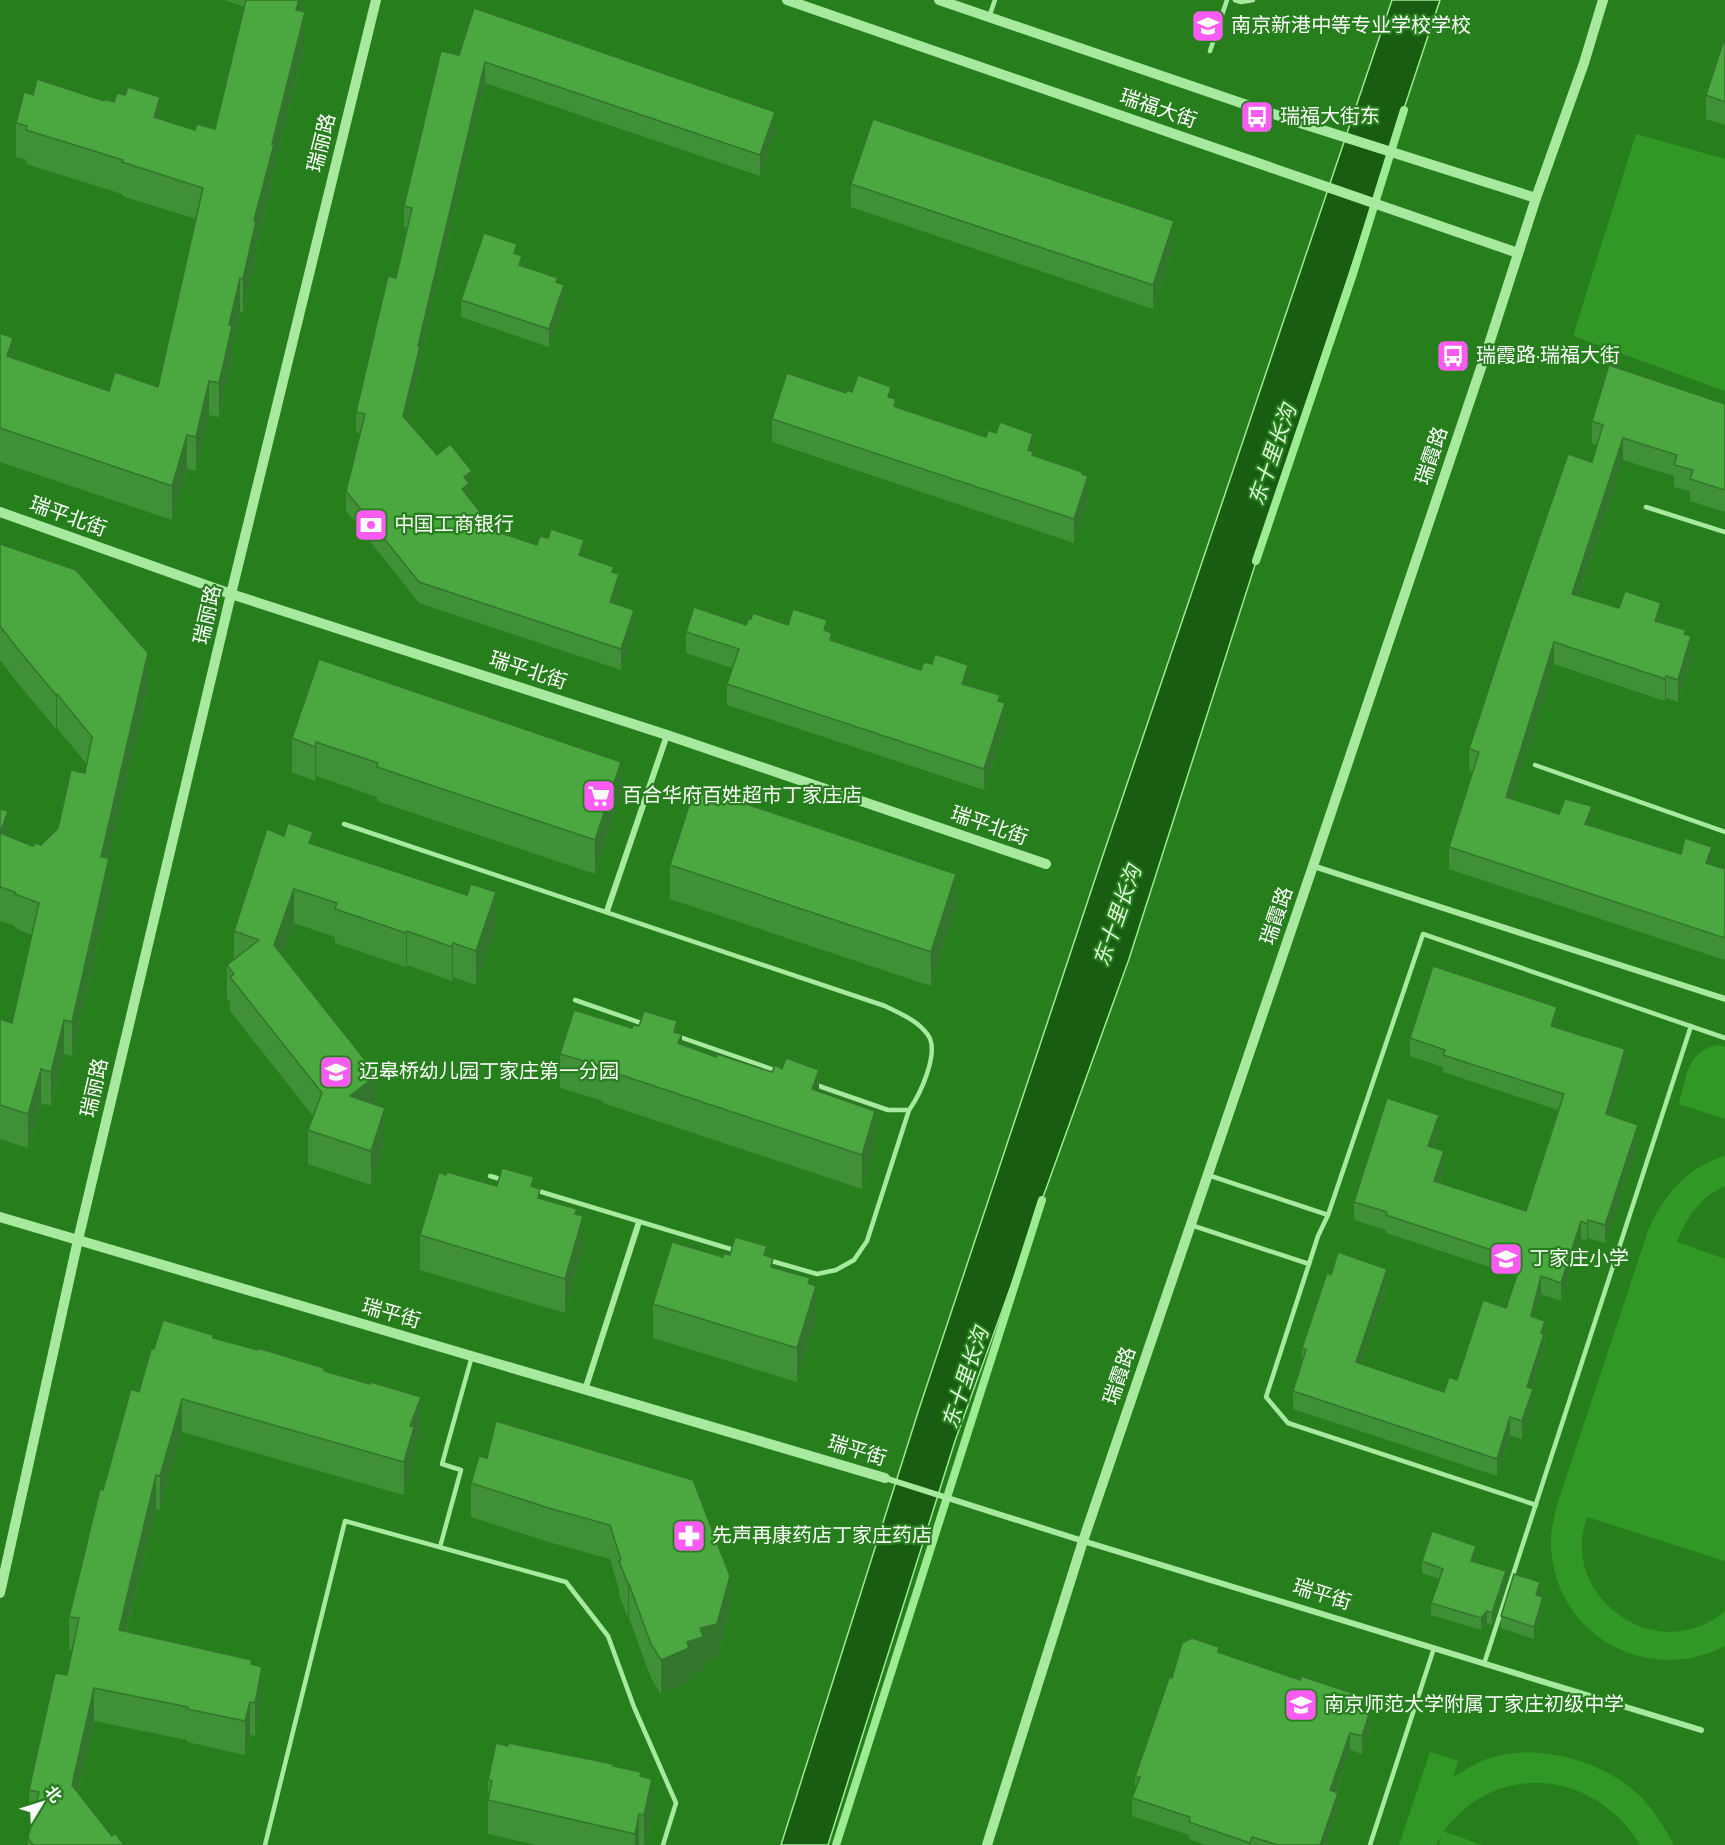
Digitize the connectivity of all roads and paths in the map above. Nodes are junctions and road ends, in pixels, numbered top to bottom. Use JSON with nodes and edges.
{"nodes":[{"id":1,"x":376,"y":0,"type":"edge"},
{"id":2,"x":787,"y":0,"type":"edge"},
{"id":3,"x":939,"y":0,"type":"edge"},
{"id":4,"x":995,"y":0,"type":"edge"},
{"id":5,"x":1227,"y":0,"type":"edge"},
{"id":6,"x":1235,"y":0,"type":"edge"},
{"id":7,"x":1253,"y":0,"type":"edge"},
{"id":8,"x":1603,"y":0,"type":"edge"},
{"id":9,"x":989,"y":17,"type":"junction"},
{"id":10,"x":1209,"y":51,"type":"dead end"},
{"id":11,"x":1536,"y":198,"type":"junction"},
{"id":12,"x":1518,"y":253,"type":"junction"},
{"id":13,"x":1646,"y":507,"type":"dead end"},
{"id":14,"x":0,"y":512,"type":"edge"},
{"id":15,"x":1725,"y":532,"type":"edge"},
{"id":16,"x":231,"y":594,"type":"junction"},
{"id":17,"x":667,"y":735,"type":"junction"},
{"id":18,"x":1535,"y":765,"type":"dead end"},
{"id":19,"x":344,"y":824,"type":"dead end"},
{"id":20,"x":1725,"y":832,"type":"edge"},
{"id":21,"x":1046,"y":864,"type":"dead end"},
{"id":22,"x":1313,"y":866,"type":"junction"},
{"id":23,"x":607,"y":911,"type":"junction"},
{"id":24,"x":1725,"y":999,"type":"edge"},
{"id":25,"x":575,"y":1000,"type":"dead end"},
{"id":26,"x":1691,"y":1026,"type":"junction"},
{"id":27,"x":654,"y":1028,"type":"edge"},
{"id":28,"x":676,"y":1035,"type":"edge"},
{"id":29,"x":1725,"y":1038,"type":"edge"},
{"id":30,"x":788,"y":1075,"type":"edge"},
{"id":31,"x":810,"y":1083,"type":"edge"},
{"id":32,"x":909,"y":1110,"type":"junction"},
{"id":33,"x":1208,"y":1175,"type":"junction"},
{"id":34,"x":489,"y":1176,"type":"dead end"},
{"id":35,"x":511,"y":1182,"type":"edge"},
{"id":36,"x":532,"y":1189,"type":"edge"},
{"id":37,"x":1328,"y":1215,"type":"junction"},
{"id":38,"x":0,"y":1217,"type":"edge"},
{"id":39,"x":639,"y":1222,"type":"junction"},
{"id":40,"x":1191,"y":1224,"type":"junction"},
{"id":41,"x":78,"y":1240,"type":"junction"},
{"id":42,"x":739,"y":1252,"type":"edge"},
{"id":43,"x":761,"y":1258,"type":"edge"},
{"id":44,"x":1309,"y":1264,"type":"junction"},
{"id":45,"x":472,"y":1356,"type":"junction"},
{"id":46,"x":585,"y":1389,"type":"junction"},
{"id":47,"x":885,"y":1478,"type":"joint"},
{"id":48,"x":1536,"y":1505,"type":"junction"},
{"id":49,"x":1083,"y":1541,"type":"junction"},
{"id":50,"x":440,"y":1547,"type":"junction"},
{"id":51,"x":0,"y":1593,"type":"edge"},
{"id":52,"x":1434,"y":1648,"type":"junction"},
{"id":53,"x":1484,"y":1664,"type":"junction"},
{"id":54,"x":1701,"y":1730,"type":"dead end"},
{"id":55,"x":265,"y":1845,"type":"edge"},
{"id":56,"x":663,"y":1845,"type":"edge"},
{"id":57,"x":987,"y":1845,"type":"edge"},
{"id":58,"x":1370,"y":1845,"type":"edge"}],
"edges":[{"from":1,"to":16,"type":"street","name":"瑞丽路"},
{"from":2,"to":12,"type":"street","name":"瑞福大街"},
{"from":3,"to":9,"type":"street","name":"瑞福大街"},
{"from":4,"to":9,"type":"lane"},
{"from":5,"to":10,"type":"lane"},
{"from":6,"to":7,"type":"lane"},
{"from":8,"to":11,"type":"street","name":"瑞霞路"},
{"from":9,"to":11,"type":"street","name":"瑞福大街"},
{"from":11,"to":12,"type":"street","name":"瑞霞路"},
{"from":12,"to":22,"type":"street","name":"瑞霞路"},
{"from":13,"to":15,"type":"lane"},
{"from":14,"to":16,"type":"street","name":"瑞平北街"},
{"from":16,"to":17,"type":"street","name":"瑞平北街"},
{"from":16,"to":41,"type":"street","name":"瑞丽路"},
{"from":17,"to":21,"type":"street","name":"瑞平北街"},
{"from":17,"to":23,"type":"street"},
{"from":18,"to":20,"type":"lane"},
{"from":19,"to":23,"type":"lane"},
{"from":22,"to":24,"type":"street"},
{"from":22,"to":33,"type":"street","name":"瑞霞路"},
{"from":23,"to":32,"type":"lane"},
{"from":25,"to":27,"type":"lane"},
{"from":26,"to":29,"type":"lane"},
{"from":26,"to":37,"type":"lane"},
{"from":26,"to":48,"type":"lane"},
{"from":28,"to":30,"type":"lane"},
{"from":31,"to":32,"type":"lane"},
{"from":32,"to":43,"type":"lane"},
{"from":33,"to":37,"type":"lane"},
{"from":33,"to":40,"type":"street","name":"瑞霞路"},
{"from":34,"to":35,"type":"lane"},
{"from":36,"to":39,"type":"lane"},
{"from":37,"to":44,"type":"lane"},
{"from":38,"to":41,"type":"street","name":"瑞平街"},
{"from":39,"to":42,"type":"lane"},
{"from":39,"to":46,"type":"street"},
{"from":40,"to":44,"type":"lane"},
{"from":40,"to":49,"type":"street","name":"瑞霞路"},
{"from":41,"to":45,"type":"street","name":"瑞平街"},
{"from":41,"to":51,"type":"street","name":"瑞丽路"},
{"from":44,"to":48,"type":"lane"},
{"from":45,"to":46,"type":"street","name":"瑞平街"},
{"from":45,"to":50,"type":"lane"},
{"from":46,"to":47,"type":"street","name":"瑞平街"},
{"from":47,"to":49,"type":"street","name":"瑞平街"},
{"from":48,"to":53,"type":"lane"},
{"from":49,"to":52,"type":"street","name":"瑞平街"},
{"from":49,"to":57,"type":"street","name":"瑞霞路"},
{"from":50,"to":55,"type":"lane"},
{"from":50,"to":56,"type":"lane"},
{"from":52,"to":53,"type":"street","name":"瑞平街"},
{"from":52,"to":58,"type":"lane"},
{"from":53,"to":54,"type":"street","name":"瑞平街"}]}
